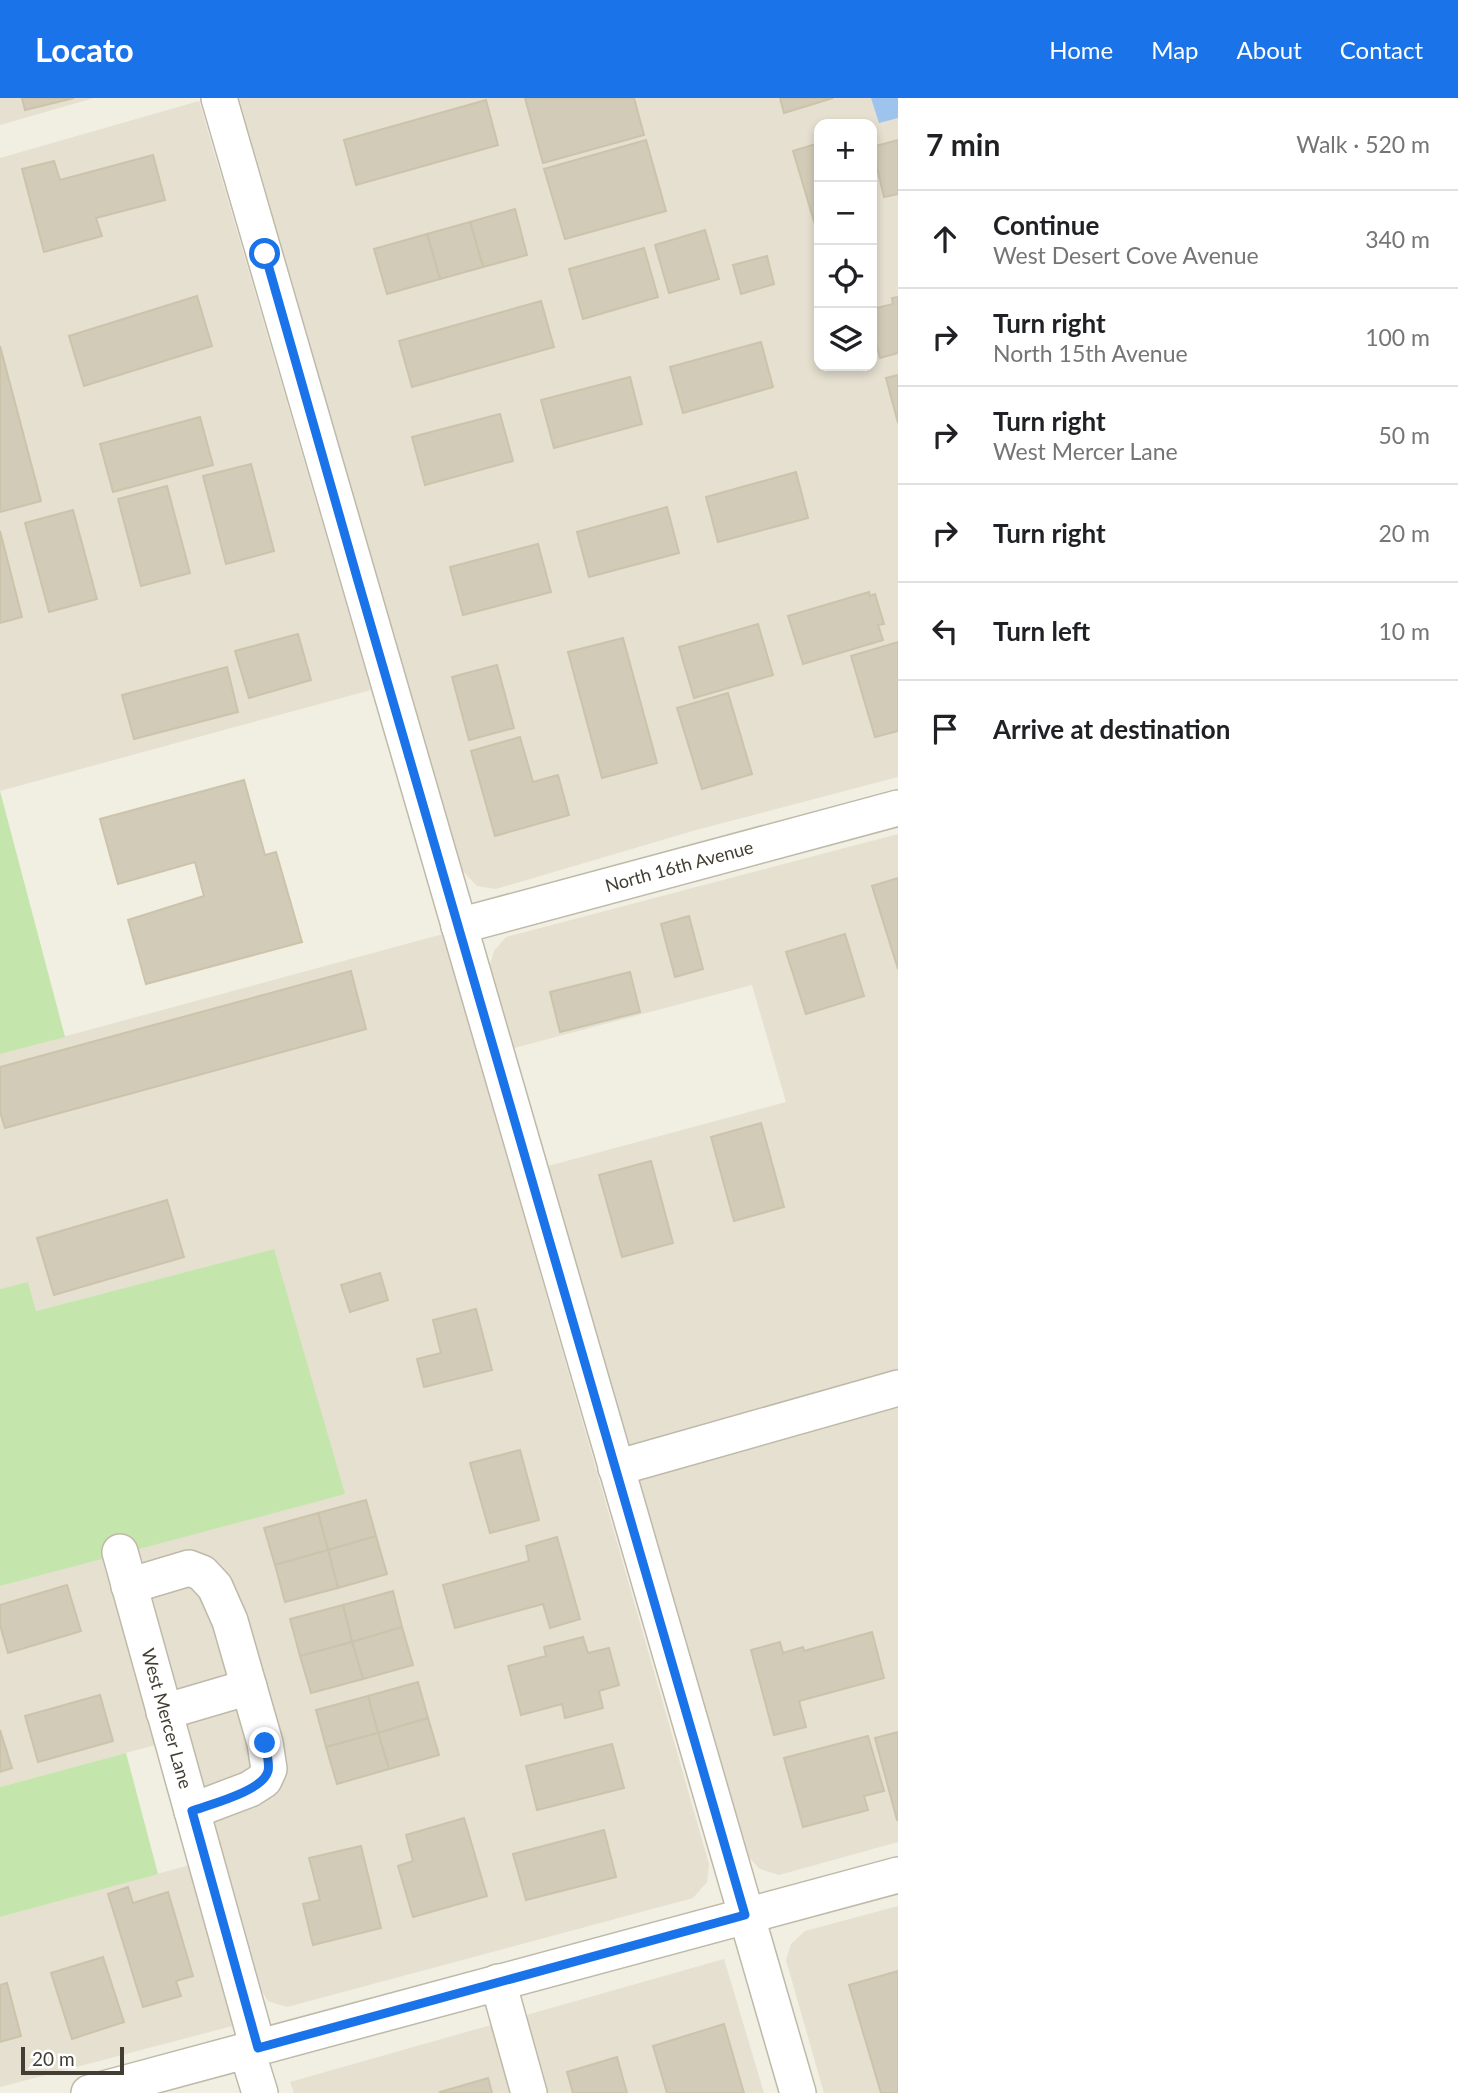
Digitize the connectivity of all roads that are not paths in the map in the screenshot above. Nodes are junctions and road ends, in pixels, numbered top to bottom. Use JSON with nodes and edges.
{"nodes":[{"id":1,"x":219,"y":98,"type":"edge"},
{"id":2,"x":898,"y":808,"type":"edge"},
{"id":3,"x":459,"y":926,"type":"junction"},
{"id":4,"x":898,"y":1388,"type":"edge"},
{"id":5,"x":616,"y":1468,"type":"junction"},
{"id":6,"x":120,"y":1552,"type":"dead end"},
{"id":7,"x":129,"y":1586,"type":"junction"},
{"id":8,"x":248,"y":1687,"type":"junction"},
{"id":9,"x":164,"y":1712,"type":"junction"},
{"id":10,"x":192,"y":1811,"type":"junction"},
{"id":11,"x":898,"y":1875,"type":"edge"},
{"id":12,"x":745,"y":1915,"type":"junction"},
{"id":13,"x":498,"y":1982,"type":"junction"},
{"id":14,"x":253,"y":2049,"type":"junction"},
{"id":15,"x":89,"y":2093,"type":"edge"},
{"id":16,"x":260,"y":2093,"type":"edge"},
{"id":17,"x":529,"y":2093,"type":"edge"},
{"id":18,"x":798,"y":2093,"type":"edge"}],
"edges":[{"from":1,"to":3,"type":"street"},
{"from":2,"to":3,"type":"street","name":"North 16th Avenue"},
{"from":3,"to":5,"type":"street"},
{"from":4,"to":5,"type":"street"},
{"from":5,"to":12,"type":"street"},
{"from":6,"to":7,"type":"street","name":"West Mercer Lane"},
{"from":7,"to":8,"type":"street"},
{"from":7,"to":9,"type":"street","name":"West Mercer Lane"},
{"from":8,"to":9,"type":"street"},
{"from":8,"to":10,"type":"street"},
{"from":9,"to":10,"type":"street","name":"West Mercer Lane"},
{"from":10,"to":14,"type":"street","name":"West Mercer Lane"},
{"from":11,"to":12,"type":"street"},
{"from":12,"to":13,"type":"street"},
{"from":12,"to":18,"type":"street"},
{"from":13,"to":14,"type":"street"},
{"from":13,"to":17,"type":"street"},
{"from":14,"to":15,"type":"street"},
{"from":14,"to":16,"type":"street","name":"West Mercer Lane"}]}
